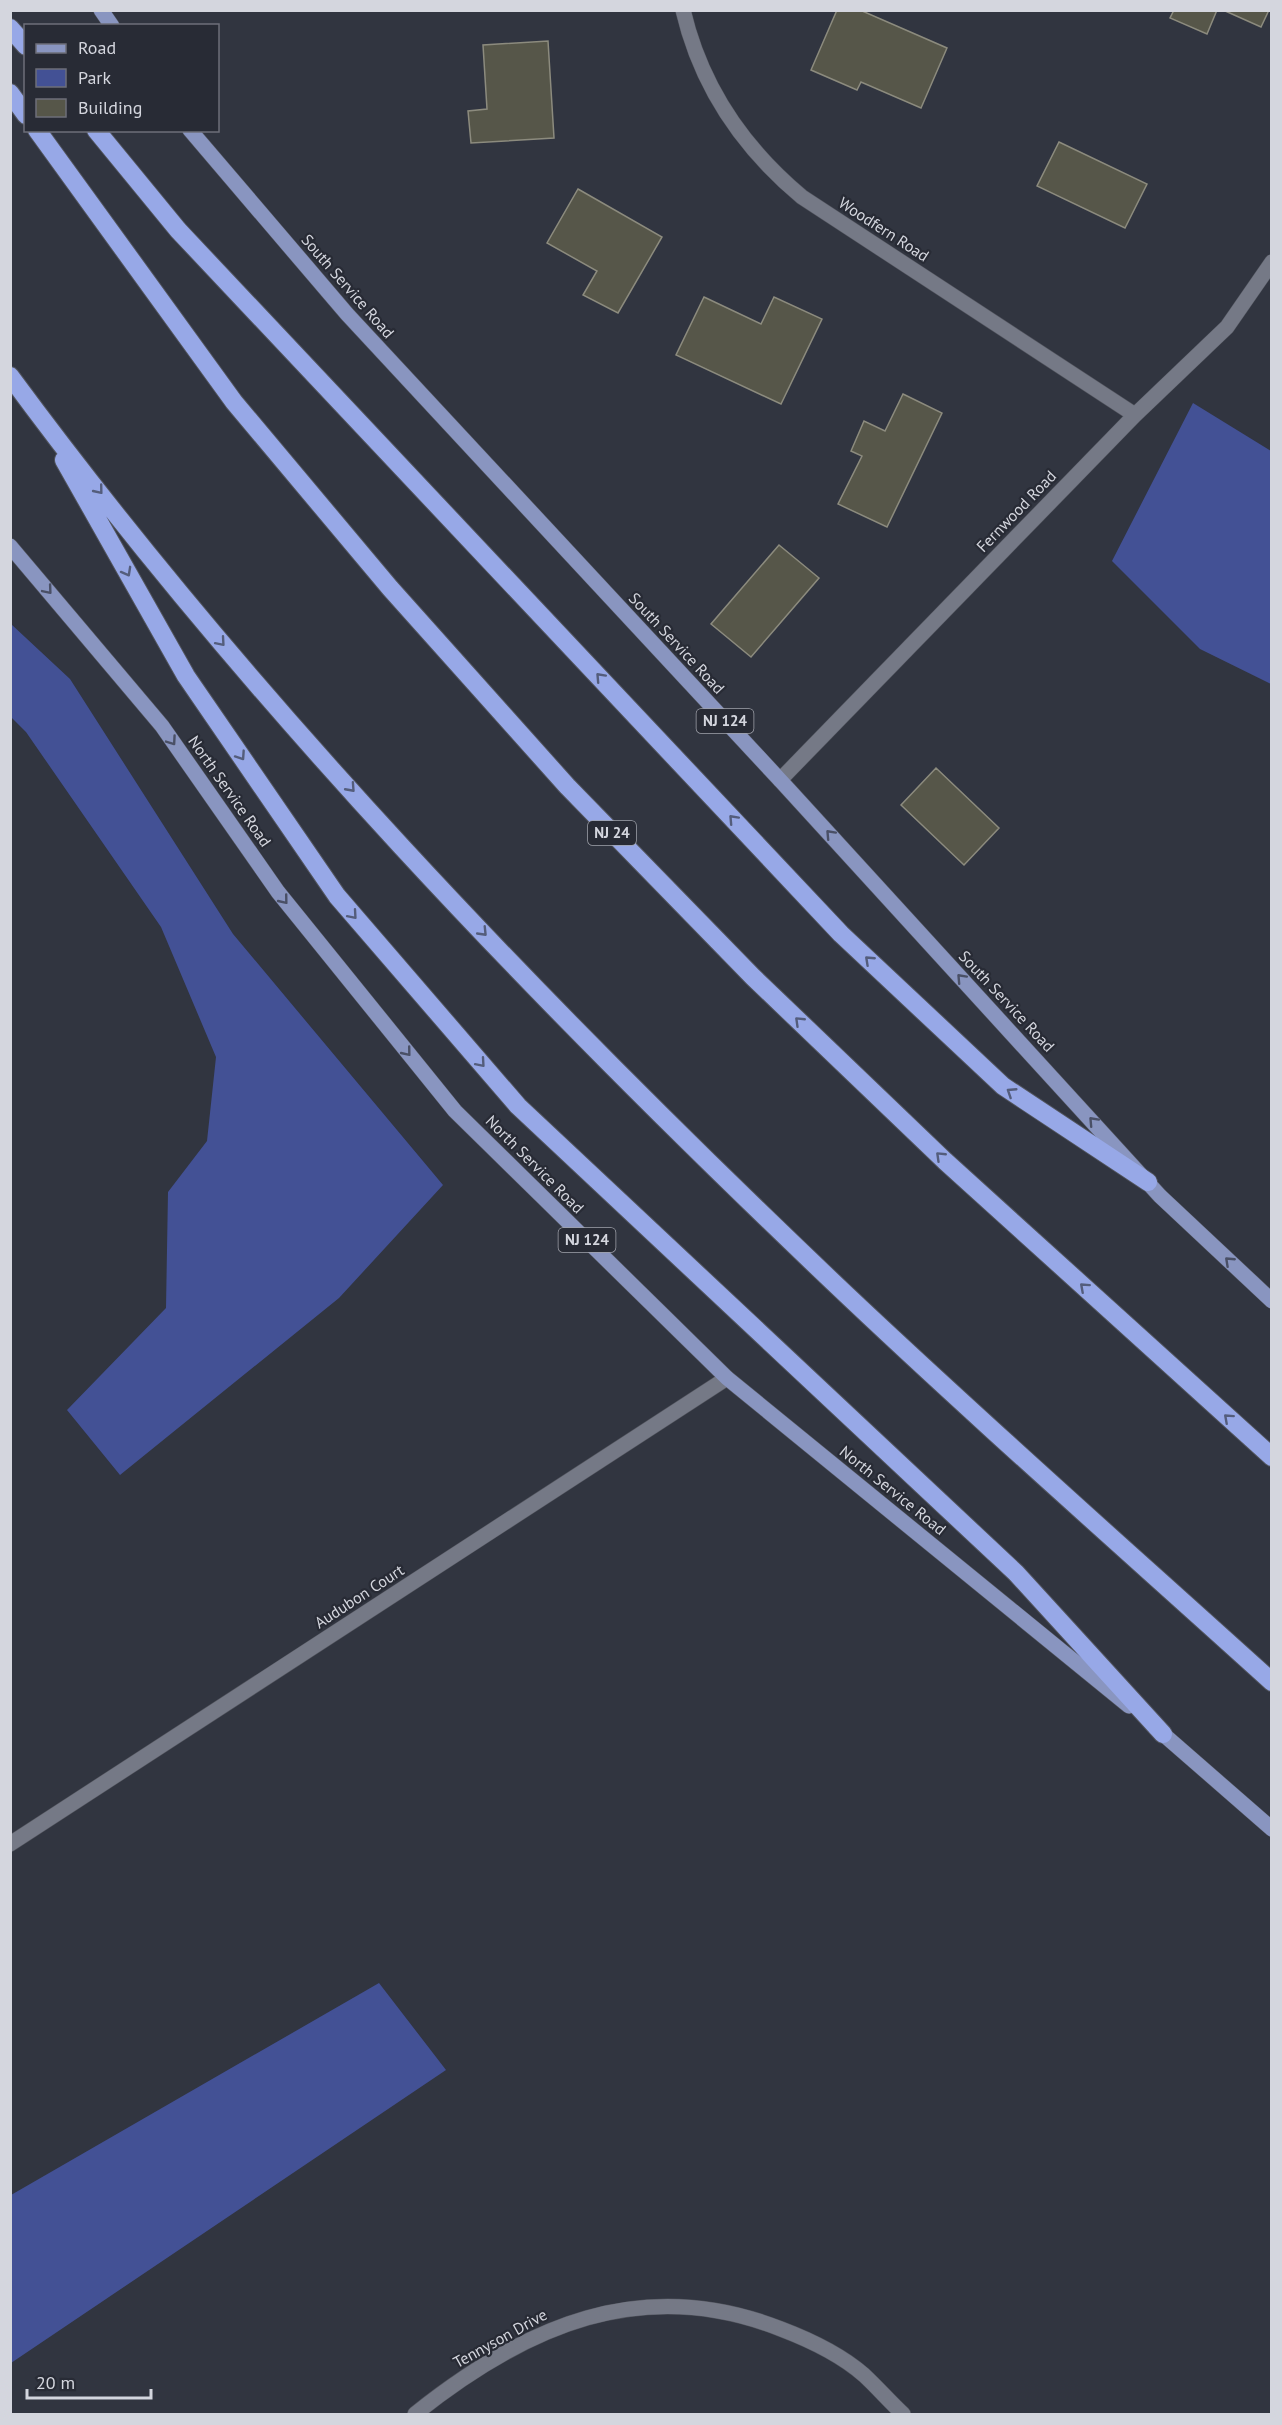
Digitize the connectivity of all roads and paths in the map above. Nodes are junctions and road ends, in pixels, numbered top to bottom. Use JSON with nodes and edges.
{"nodes":[{"id":1,"x":101,"y":10,"type":"edge"},
{"id":2,"x":683,"y":10,"type":"edge"},
{"id":3,"x":111,"y":24,"type":"edge"},
{"id":4,"x":10,"y":28,"type":"edge"},
{"id":5,"x":24,"y":44,"type":"edge"},
{"id":6,"x":10,"y":93,"type":"edge"},
{"id":7,"x":24,"y":112,"type":"edge"},
{"id":8,"x":38,"y":132,"type":"edge"},
{"id":9,"x":98,"y":132,"type":"edge"},
{"id":10,"x":192,"y":132,"type":"edge"},
{"id":11,"x":1272,"y":262,"type":"edge"},
{"id":12,"x":10,"y":376,"type":"edge"},
{"id":13,"x":36,"y":412,"type":"junction"},
{"id":14,"x":1134,"y":415,"type":"junction"},
{"id":15,"x":10,"y":546,"type":"edge"},
{"id":16,"x":780,"y":780,"type":"junction"},
{"id":17,"x":1148,"y":1182,"type":"junction"},
{"id":18,"x":1272,"y":1301,"type":"edge"},
{"id":19,"x":727,"y":1378,"type":"junction"},
{"id":20,"x":1272,"y":1457,"type":"edge"},
{"id":21,"x":1272,"y":1682,"type":"edge"},
{"id":22,"x":1163,"y":1734,"type":"junction"},
{"id":23,"x":1272,"y":1829,"type":"edge"},
{"id":24,"x":10,"y":1844,"type":"edge"},
{"id":25,"x":415,"y":2415,"type":"edge"},
{"id":26,"x":903,"y":2415,"type":"edge"}],
"edges":[{"from":1,"to":3,"type":"main road"},
{"from":2,"to":14,"type":"street","name":"Woodfern Road"},
{"from":4,"to":5,"type":"highway"},
{"from":6,"to":7,"type":"highway"},
{"from":20,"to":8,"type":"highway","number":"NJ 24","one_way":true},
{"from":17,"to":9,"type":"highway","one_way":true},
{"from":10,"to":16,"type":"main road","name":"South Service Road","number":"NJ 124"},
{"from":11,"to":14,"type":"street","name":"Fernwood Road"},
{"from":12,"to":13,"type":"highway"},
{"from":13,"to":21,"type":"highway","one_way":true},
{"from":13,"to":22,"type":"highway","one_way":true},
{"from":14,"to":16,"type":"street","name":"Fernwood Road"},
{"from":15,"to":19,"type":"main road","name":"North Service Road","number":"NJ 124","one_way":true},
{"from":17,"to":16,"type":"main road","name":"South Service Road","number":"NJ 124","one_way":true},
{"from":18,"to":17,"type":"main road","name":"South Service Road","number":"NJ 124","one_way":true},
{"from":19,"to":22,"type":"main road","name":"North Service Road","number":"NJ 124"},
{"from":19,"to":24,"type":"street","name":"Audubon Court"},
{"from":22,"to":23,"type":"main road","name":"North Service Road","number":"NJ 124"},
{"from":25,"to":26,"type":"street","name":"Tennyson Drive"}]}
